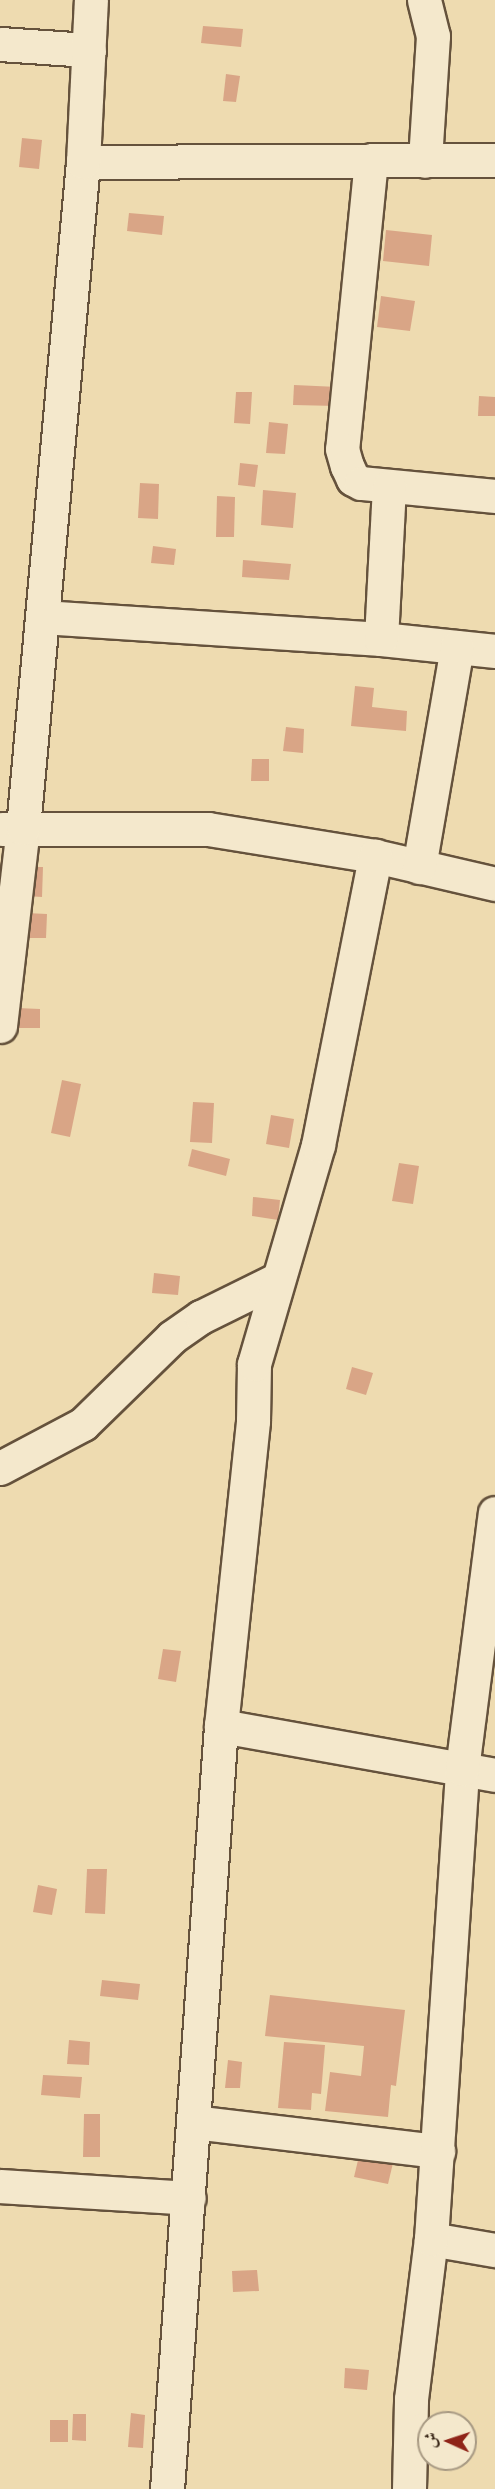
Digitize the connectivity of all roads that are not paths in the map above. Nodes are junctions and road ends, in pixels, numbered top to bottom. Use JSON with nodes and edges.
{"nodes":[{"id":1,"x":91,"y":0,"type":"edge"},
{"id":2,"x":424,"y":0,"type":"edge"},
{"id":3,"x":0,"y":44,"type":"edge"},
{"id":4,"x":88,"y":50,"type":"junction"},
{"id":5,"x":371,"y":160,"type":"junction"},
{"id":6,"x":495,"y":160,"type":"edge"},
{"id":7,"x":425,"y":161,"type":"junction"},
{"id":8,"x":83,"y":162,"type":"junction"},
{"id":9,"x":389,"y":487,"type":"junction"},
{"id":10,"x":495,"y":496,"type":"edge"},
{"id":11,"x":42,"y":617,"type":"junction"},
{"id":12,"x":381,"y":639,"type":"junction"},
{"id":13,"x":457,"y":647,"type":"junction"},
{"id":14,"x":495,"y":651,"type":"edge"},
{"id":15,"x":11,"y":828,"type":"edge"},
{"id":16,"x":375,"y":856,"type":"junction"},
{"id":17,"x":419,"y":867,"type":"junction"},
{"id":18,"x":495,"y":884,"type":"edge"},
{"id":19,"x":0,"y":1026,"type":"edge"},
{"id":20,"x":276,"y":1280,"type":"junction"},
{"id":21,"x":0,"y":1468,"type":"edge"},
{"id":22,"x":495,"y":1513,"type":"edge"},
{"id":23,"x":221,"y":1726,"type":"junction"},
{"id":24,"x":462,"y":1768,"type":"junction"},
{"id":25,"x":495,"y":1775,"type":"edge"},
{"id":26,"x":194,"y":2122,"type":"junction"},
{"id":27,"x":438,"y":2151,"type":"junction"},
{"id":28,"x":0,"y":2186,"type":"edge"},
{"id":29,"x":189,"y":2198,"type":"junction"},
{"id":30,"x":431,"y":2239,"type":"junction"},
{"id":31,"x":495,"y":2250,"type":"edge"},
{"id":32,"x":167,"y":2489,"type":"edge"},
{"id":33,"x":409,"y":2489,"type":"edge"}],
"edges":[{"from":1,"to":4,"type":"street"},
{"from":2,"to":7,"type":"street"},
{"from":3,"to":4,"type":"street"},
{"from":4,"to":8,"type":"street"},
{"from":5,"to":7,"type":"street"},
{"from":5,"to":8,"type":"street"},
{"from":5,"to":9,"type":"street"},
{"from":6,"to":7,"type":"street"},
{"from":8,"to":11,"type":"street"},
{"from":9,"to":10,"type":"street"},
{"from":9,"to":12,"type":"street"},
{"from":11,"to":12,"type":"street"},
{"from":11,"to":15,"type":"street"},
{"from":12,"to":13,"type":"street"},
{"from":13,"to":14,"type":"street"},
{"from":13,"to":17,"type":"street"},
{"from":15,"to":16,"type":"street"},
{"from":15,"to":19,"type":"street"},
{"from":16,"to":17,"type":"street"},
{"from":16,"to":20,"type":"street"},
{"from":17,"to":18,"type":"street"},
{"from":20,"to":21,"type":"street"},
{"from":20,"to":23,"type":"street"},
{"from":22,"to":24,"type":"street"},
{"from":23,"to":24,"type":"street"},
{"from":23,"to":26,"type":"street"},
{"from":24,"to":25,"type":"street"},
{"from":24,"to":27,"type":"street"},
{"from":26,"to":27,"type":"street"},
{"from":26,"to":29,"type":"street"},
{"from":27,"to":30,"type":"street"},
{"from":28,"to":29,"type":"street"},
{"from":29,"to":32,"type":"street"},
{"from":30,"to":31,"type":"street"},
{"from":30,"to":33,"type":"street"}]}
